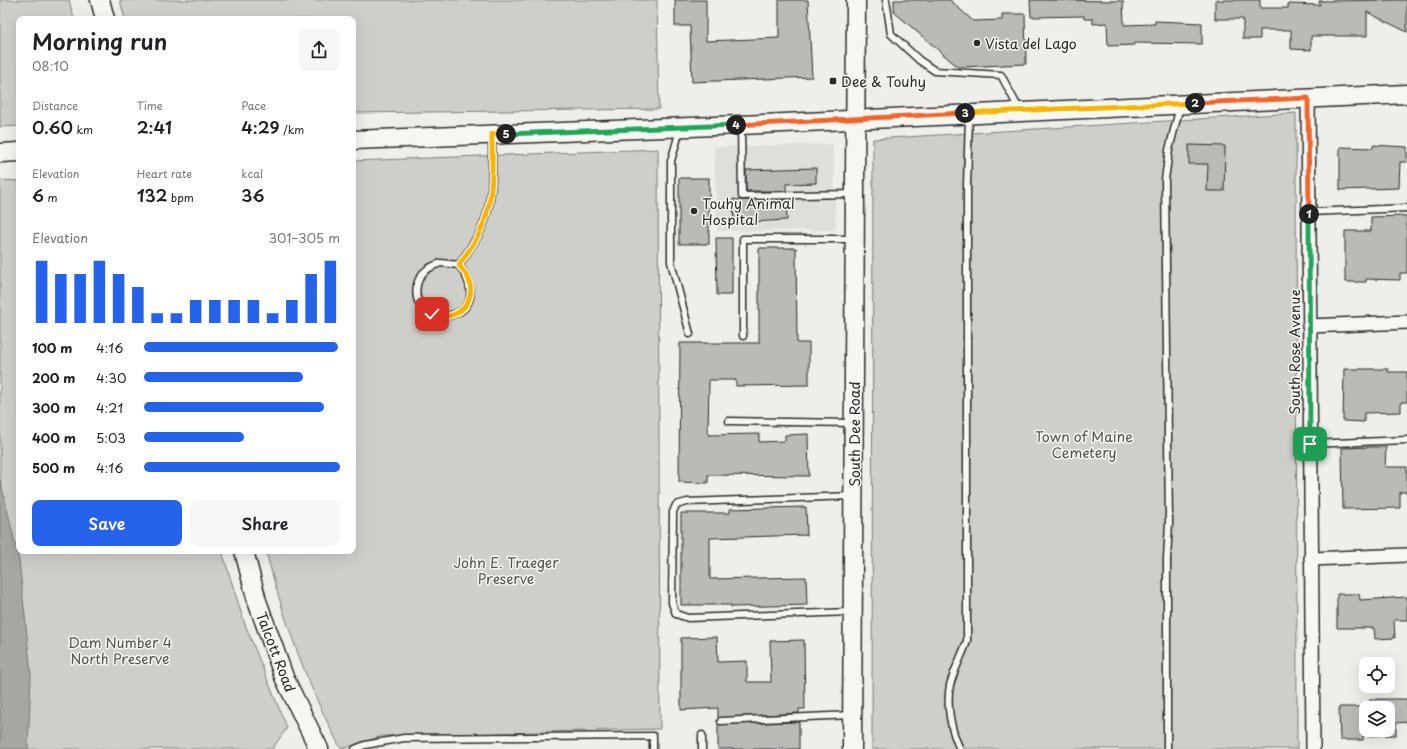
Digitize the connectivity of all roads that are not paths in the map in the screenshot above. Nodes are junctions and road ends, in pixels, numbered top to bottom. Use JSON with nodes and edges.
{"nodes":[{"id":1,"x":100,"y":0,"type":"edge"},
{"id":2,"x":856,"y":0,"type":"edge"},
{"id":3,"x":886,"y":0,"type":"edge"},
{"id":4,"x":104,"y":16,"type":"edge"},
{"id":5,"x":1407,"y":94,"type":"edge"},
{"id":6,"x":1308,"y":98,"type":"junction"},
{"id":7,"x":1181,"y":103,"type":"junction"},
{"id":8,"x":1019,"y":110,"type":"junction"},
{"id":9,"x":969,"y":113,"type":"junction"},
{"id":10,"x":856,"y":119,"type":"junction"},
{"id":11,"x":741,"y":124,"type":"junction"},
{"id":12,"x":682,"y":127,"type":"junction"},
{"id":13,"x":492,"y":134,"type":"junction"},
{"id":14,"x":356,"y":140,"type":"edge"},
{"id":15,"x":16,"y":152,"type":"edge"},
{"id":16,"x":0,"y":153,"type":"edge"},
{"id":17,"x":856,"y":194,"type":"junction"},
{"id":18,"x":1407,"y":208,"type":"edge"},
{"id":19,"x":1309,"y":212,"type":"junction"},
{"id":20,"x":855,"y":239,"type":"junction"},
{"id":21,"x":459,"y":265,"type":"junction"},
{"id":22,"x":1407,"y":322,"type":"edge"},
{"id":23,"x":1310,"y":326,"type":"junction"},
{"id":24,"x":690,"y":334,"type":"dead end"},
{"id":25,"x":743,"y":336,"type":"dead end"},
{"id":26,"x":729,"y":421,"type":"dead end"},
{"id":27,"x":854,"y":423,"type":"junction"},
{"id":28,"x":1407,"y":440,"type":"edge"},
{"id":29,"x":1310,"y":444,"type":"junction"},
{"id":30,"x":853,"y":496,"type":"junction"},
{"id":31,"x":245,"y":554,"type":"edge"},
{"id":32,"x":1407,"y":555,"type":"edge"},
{"id":33,"x":1311,"y":559,"type":"junction"},
{"id":34,"x":852,"y":612,"type":"junction"},
{"id":35,"x":852,"y":715,"type":"junction"},
{"id":36,"x":721,"y":721,"type":"dead end"},
{"id":37,"x":702,"y":735,"type":"dead end"},
{"id":38,"x":319,"y":749,"type":"edge"},
{"id":39,"x":354,"y":749,"type":"edge"},
{"id":40,"x":653,"y":749,"type":"edge"},
{"id":41,"x":702,"y":749,"type":"edge"},
{"id":42,"x":852,"y":749,"type":"edge"},
{"id":43,"x":960,"y":749,"type":"edge"},
{"id":44,"x":1167,"y":749,"type":"edge"},
{"id":45,"x":1313,"y":749,"type":"edge"}],
"edges":[{"from":1,"to":4,"type":"main road"},
{"from":2,"to":10,"type":"main road","name":"South Dee Road"},
{"from":3,"to":8,"type":"lane"},
{"from":5,"to":6,"type":"main road"},
{"from":6,"to":7,"type":"main road"},
{"from":6,"to":19,"type":"street","name":"South Rose Avenue"},
{"from":7,"to":8,"type":"main road"},
{"from":7,"to":44,"type":"lane"},
{"from":8,"to":9,"type":"main road"},
{"from":9,"to":10,"type":"main road"},
{"from":9,"to":43,"type":"lane"},
{"from":10,"to":11,"type":"main road"},
{"from":10,"to":17,"type":"main road","name":"South Dee Road"},
{"from":11,"to":12,"type":"main road"},
{"from":11,"to":17,"type":"lane"},
{"from":12,"to":13,"type":"main road"},
{"from":12,"to":24,"type":"lane"},
{"from":13,"to":14,"type":"main road"},
{"from":13,"to":21,"type":"lane"},
{"from":15,"to":16,"type":"main road"},
{"from":17,"to":20,"type":"main road","name":"South Dee Road"},
{"from":18,"to":19,"type":"lane"},
{"from":19,"to":23,"type":"street","name":"South Rose Avenue"},
{"from":20,"to":25,"type":"lane"},
{"from":20,"to":27,"type":"main road","name":"South Dee Road"},
{"from":21,"to":21,"type":"lane"},
{"from":22,"to":23,"type":"street"},
{"from":23,"to":29,"type":"street","name":"South Rose Avenue"},
{"from":26,"to":27,"type":"lane"},
{"from":27,"to":30,"type":"main road","name":"South Dee Road"},
{"from":28,"to":29,"type":"lane"},
{"from":29,"to":33,"type":"street","name":"South Rose Avenue"},
{"from":30,"to":34,"type":"main road","name":"South Dee Road"},
{"from":30,"to":34,"type":"lane"},
{"from":31,"to":38,"type":"main road","name":"Talcott Road"},
{"from":32,"to":33,"type":"street"},
{"from":33,"to":45,"type":"street","name":"South Rose Avenue"},
{"from":34,"to":35,"type":"main road","name":"South Dee Road"},
{"from":35,"to":36,"type":"lane"},
{"from":35,"to":42,"type":"main road","name":"South Dee Road"},
{"from":37,"to":41,"type":"lane"},
{"from":39,"to":40,"type":"lane"}]}
